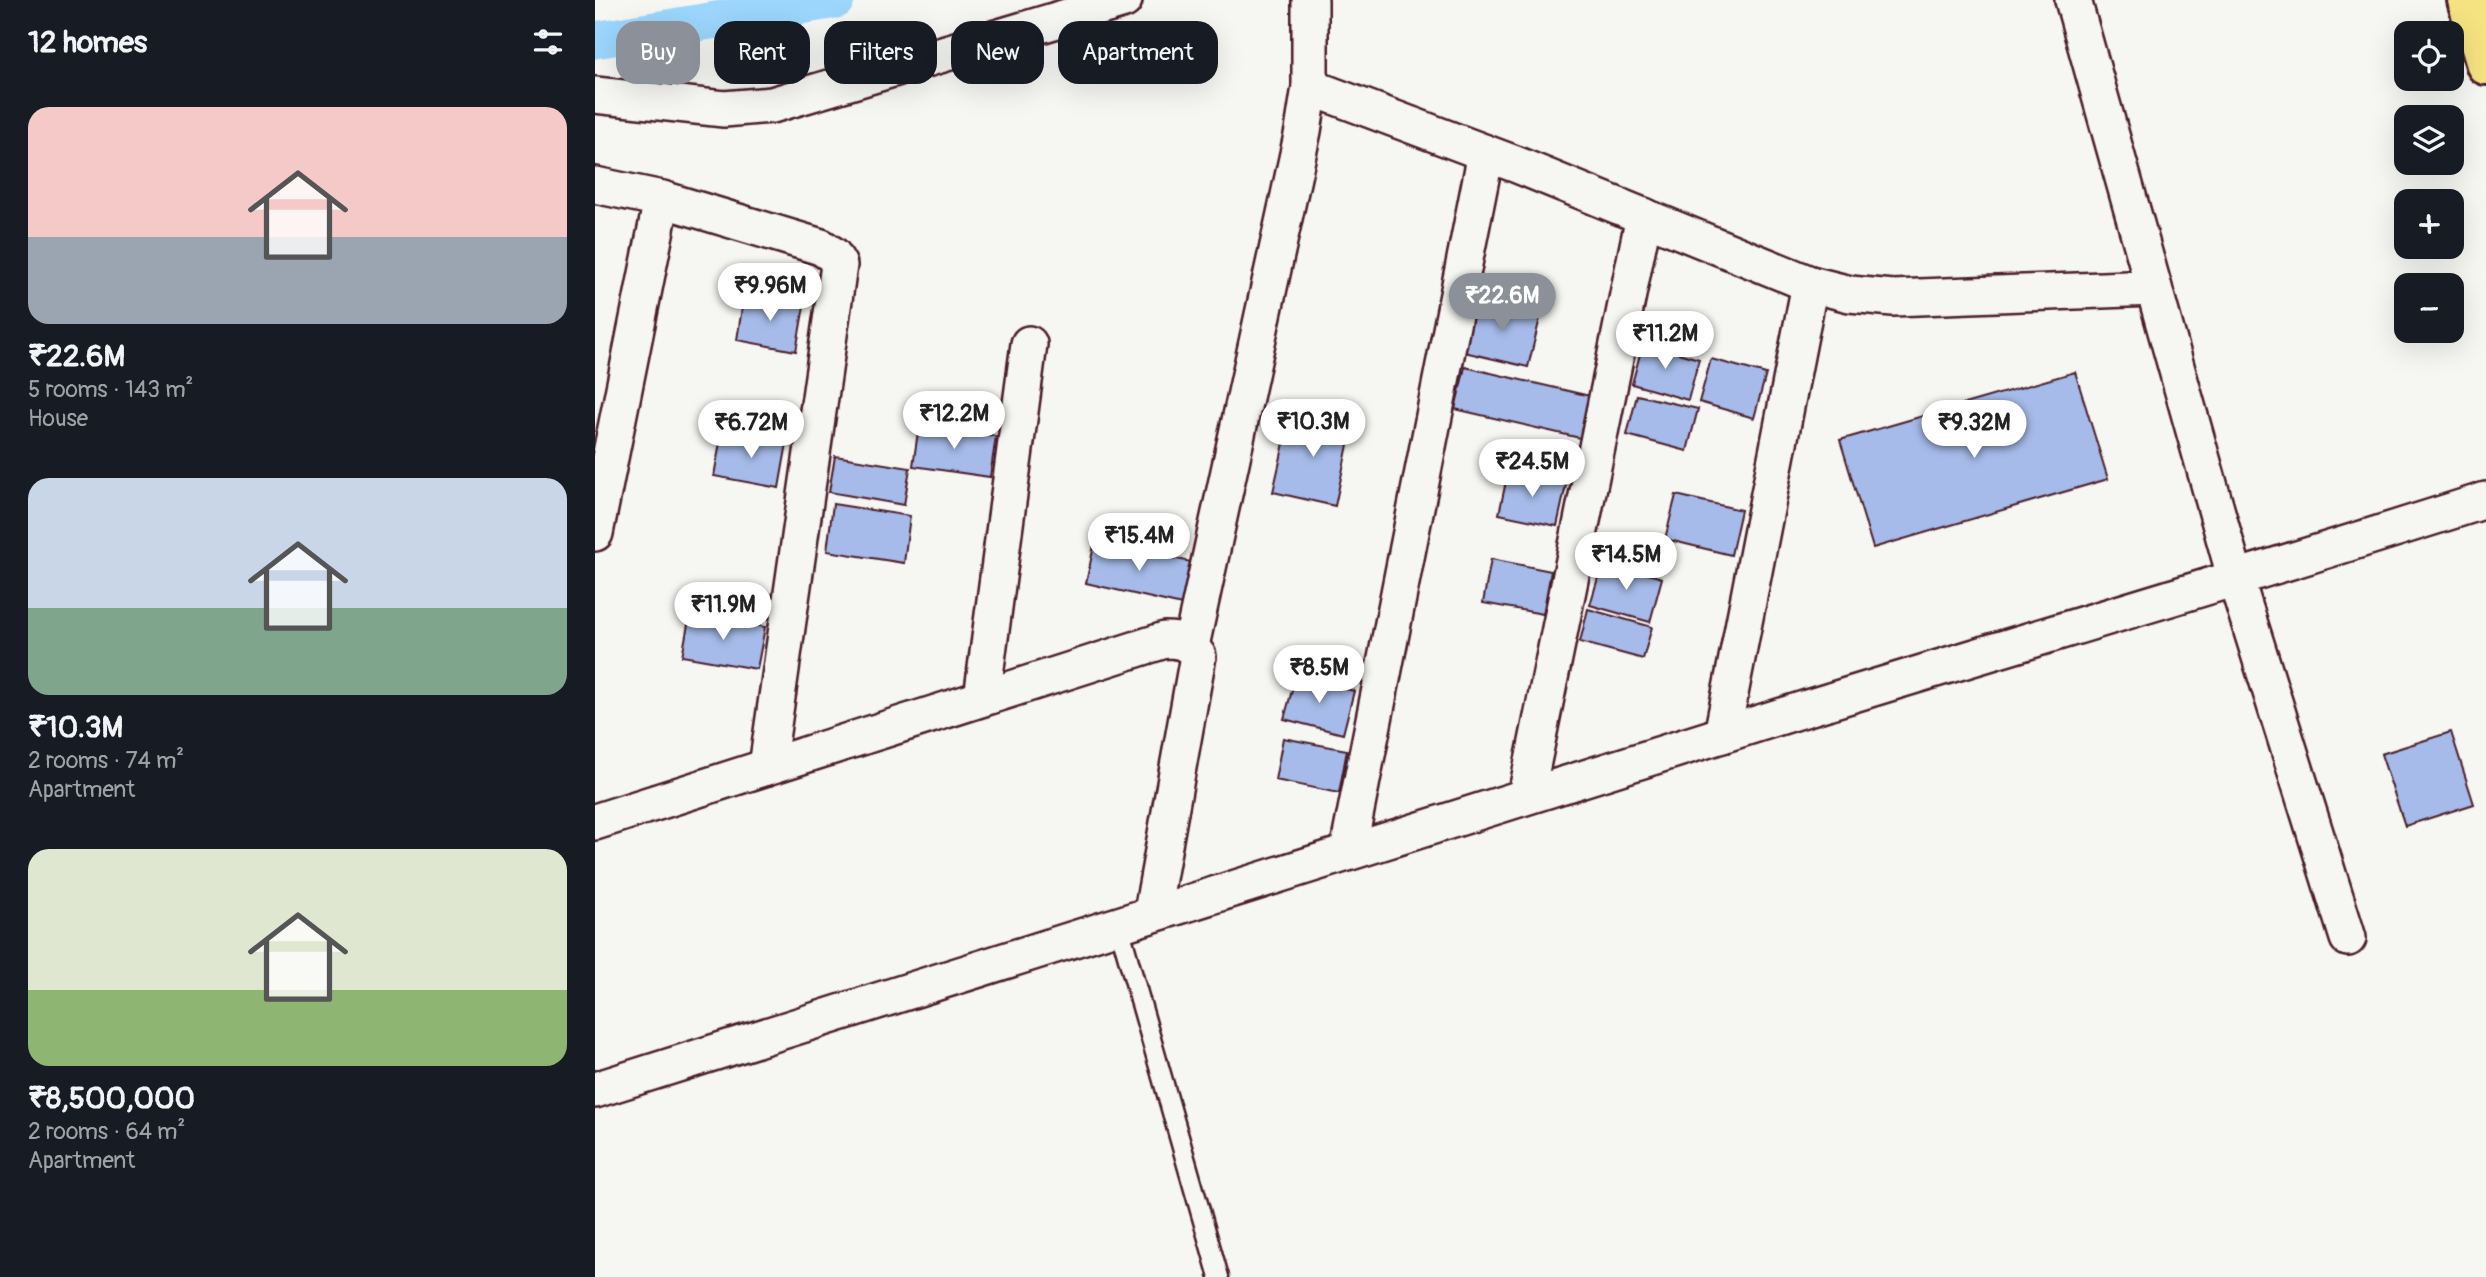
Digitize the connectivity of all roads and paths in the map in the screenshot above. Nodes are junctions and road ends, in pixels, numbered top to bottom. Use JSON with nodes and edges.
{"nodes":[{"id":1,"x":1123,"y":0,"type":"edge"},
{"id":2,"x":1310,"y":0,"type":"edge"},
{"id":3,"x":2073,"y":0,"type":"edge"},
{"id":4,"x":2467,"y":0,"type":"edge"},
{"id":5,"x":2486,"y":65,"type":"edge"},
{"id":6,"x":1310,"y":87,"type":"junction"},
{"id":7,"x":595,"y":96,"type":"edge"},
{"id":8,"x":1486,"y":153,"type":"junction"},
{"id":9,"x":595,"y":185,"type":"edge"},
{"id":10,"x":662,"y":199,"type":"junction"},
{"id":11,"x":1644,"y":216,"type":"junction"},
{"id":12,"x":1810,"y":284,"type":"junction"},
{"id":13,"x":2154,"y":288,"type":"junction"},
{"id":14,"x":1029,"y":344,"type":"dead end"},
{"id":15,"x":2486,"y":500,"type":"edge"},
{"id":16,"x":595,"y":533,"type":"edge"},
{"id":17,"x":2236,"y":580,"type":"junction"},
{"id":18,"x":1191,"y":646,"type":"junction"},
{"id":19,"x":982,"y":698,"type":"junction"},
{"id":20,"x":1722,"y":735,"type":"junction"},
{"id":21,"x":767,"y":767,"type":"junction"},
{"id":22,"x":1526,"y":796,"type":"junction"},
{"id":23,"x":595,"y":822,"type":"edge"},
{"id":24,"x":1348,"y":851,"type":"junction"},
{"id":25,"x":1152,"y":912,"type":"junction"},
{"id":26,"x":1118,"y":923,"type":"junction"},
{"id":27,"x":2348,"y":938,"type":"dead end"},
{"id":28,"x":595,"y":1090,"type":"edge"},
{"id":29,"x":1219,"y":1277,"type":"edge"}],
"edges":[{"from":1,"to":7,"type":"street"},
{"from":2,"to":6,"type":"street"},
{"from":3,"to":13,"type":"street"},
{"from":4,"to":5,"type":"main road"},
{"from":6,"to":8,"type":"street"},
{"from":6,"to":18,"type":"street"},
{"from":8,"to":11,"type":"street"},
{"from":8,"to":24,"type":"street"},
{"from":9,"to":10,"type":"street"},
{"from":10,"to":16,"type":"street"},
{"from":10,"to":21,"type":"street"},
{"from":11,"to":12,"type":"street"},
{"from":11,"to":22,"type":"street"},
{"from":12,"to":13,"type":"street"},
{"from":12,"to":20,"type":"street"},
{"from":13,"to":17,"type":"street"},
{"from":14,"to":19,"type":"street"},
{"from":15,"to":17,"type":"street"},
{"from":17,"to":20,"type":"street"},
{"from":17,"to":27,"type":"street"},
{"from":18,"to":19,"type":"street"},
{"from":18,"to":25,"type":"street"},
{"from":19,"to":21,"type":"street"},
{"from":20,"to":22,"type":"street"},
{"from":21,"to":23,"type":"street"},
{"from":22,"to":24,"type":"street"},
{"from":24,"to":25,"type":"street"},
{"from":25,"to":26,"type":"street"},
{"from":26,"to":28,"type":"street"},
{"from":26,"to":29,"type":"lane"}]}
